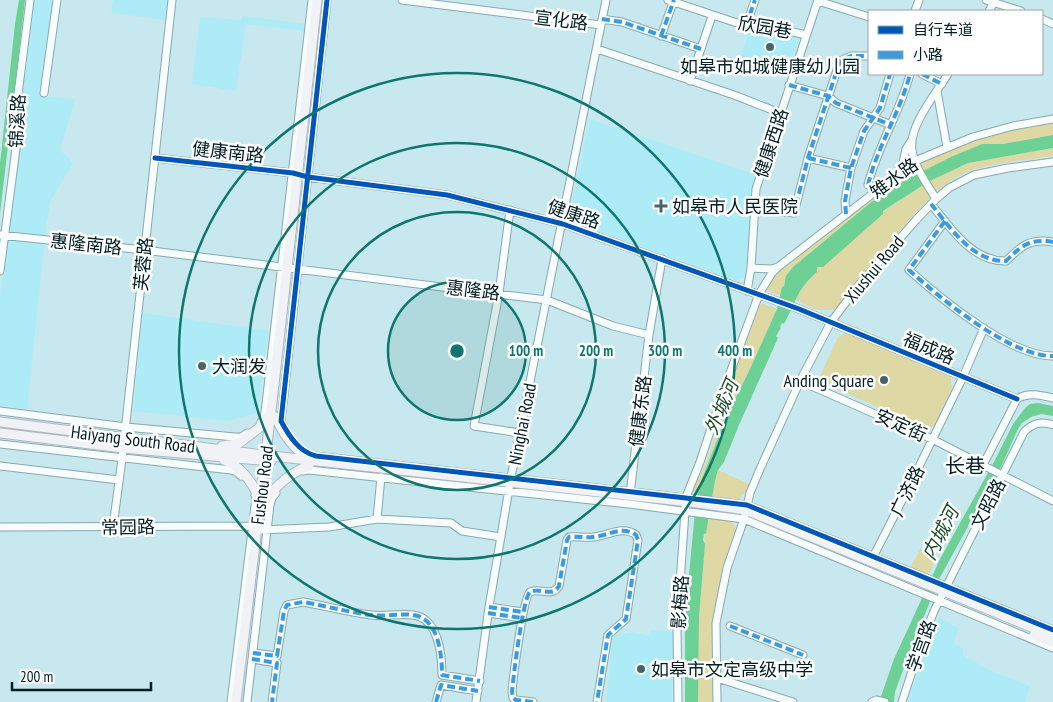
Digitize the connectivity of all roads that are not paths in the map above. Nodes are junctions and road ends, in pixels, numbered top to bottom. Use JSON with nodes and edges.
{"nodes":[{"id":1,"x":30,"y":0,"type":"edge"},
{"id":2,"x":57,"y":0,"type":"edge"},
{"id":3,"x":172,"y":0,"type":"edge"},
{"id":4,"x":312,"y":0,"type":"edge"},
{"id":5,"x":317,"y":0,"type":"edge"},
{"id":6,"x":322,"y":0,"type":"edge"},
{"id":7,"x":327,"y":0,"type":"edge"},
{"id":8,"x":402,"y":0,"type":"edge"},
{"id":9,"x":606,"y":0,"type":"edge"},
{"id":10,"x":755,"y":0,"type":"edge"},
{"id":11,"x":986,"y":0,"type":"edge"},
{"id":12,"x":672,"y":1,"type":"edge"},
{"id":13,"x":818,"y":1,"type":"edge"},
{"id":14,"x":995,"y":1,"type":"edge"},
{"id":15,"x":1018,"y":10,"type":"edge"},
{"id":16,"x":712,"y":16,"type":"junction"},
{"id":17,"x":868,"y":17,"type":"edge"},
{"id":18,"x":602,"y":22,"type":"junction"},
{"id":19,"x":746,"y":26,"type":"junction"},
{"id":20,"x":806,"y":35,"type":"junction"},
{"id":21,"x":661,"y":36,"type":"junction"},
{"id":22,"x":597,"y":49,"type":"junction"},
{"id":23,"x":701,"y":49,"type":"junction"},
{"id":24,"x":868,"y":56,"type":"edge"},
{"id":25,"x":890,"y":75,"type":"edge"},
{"id":26,"x":910,"y":75,"type":"edge"},
{"id":27,"x":924,"y":75,"type":"edge"},
{"id":28,"x":947,"y":75,"type":"edge"},
{"id":29,"x":690,"y":81,"type":"junction"},
{"id":30,"x":942,"y":84,"type":"junction"},
{"id":31,"x":789,"y":85,"type":"junction"},
{"id":32,"x":937,"y":91,"type":"junction"},
{"id":33,"x":44,"y":93,"type":"dead end"},
{"id":34,"x":828,"y":96,"type":"junction"},
{"id":35,"x":780,"y":112,"type":"junction"},
{"id":36,"x":873,"y":119,"type":"junction"},
{"id":37,"x":1053,"y":119,"type":"edge"},
{"id":38,"x":890,"y":126,"type":"junction"},
{"id":39,"x":911,"y":141,"type":"junction"},
{"id":40,"x":946,"y":147,"type":"junction"},
{"id":41,"x":155,"y":158,"type":"junction"},
{"id":42,"x":808,"y":158,"type":"junction"},
{"id":43,"x":1053,"y":162,"type":"edge"},
{"id":44,"x":917,"y":164,"type":"junction"},
{"id":45,"x":851,"y":168,"type":"junction"},
{"id":46,"x":901,"y":171,"type":"junction"},
{"id":47,"x":300,"y":175,"type":"junction"},
{"id":48,"x":868,"y":185,"type":"dead end"},
{"id":49,"x":933,"y":201,"type":"junction"},
{"id":50,"x":510,"y":210,"type":"junction"},
{"id":51,"x":754,"y":210,"type":"junction"},
{"id":52,"x":846,"y":214,"type":"junction"},
{"id":53,"x":945,"y":221,"type":"junction"},
{"id":54,"x":563,"y":224,"type":"junction"},
{"id":55,"x":2,"y":235,"type":"edge"},
{"id":56,"x":1053,"y":242,"type":"edge"},
{"id":57,"x":144,"y":250,"type":"junction"},
{"id":58,"x":662,"y":259,"type":"junction"},
{"id":59,"x":778,"y":266,"type":"junction"},
{"id":60,"x":752,"y":268,"type":"junction"},
{"id":61,"x":289,"y":269,"type":"junction"},
{"id":62,"x":0,"y":271,"type":"edge"},
{"id":63,"x":747,"y":290,"type":"junction"},
{"id":64,"x":499,"y":293,"type":"junction"},
{"id":65,"x":759,"y":294,"type":"junction"},
{"id":66,"x":547,"y":300,"type":"junction"},
{"id":67,"x":831,"y":322,"type":"junction"},
{"id":68,"x":984,"y":328,"type":"junction"},
{"id":69,"x":649,"y":336,"type":"junction"},
{"id":70,"x":1053,"y":356,"type":"edge"},
{"id":71,"x":963,"y":377,"type":"junction"},
{"id":72,"x":800,"y":381,"type":"junction"},
{"id":73,"x":1053,"y":398,"type":"edge"},
{"id":74,"x":1017,"y":399,"type":"junction"},
{"id":75,"x":0,"y":410,"type":"edge"},
{"id":76,"x":274,"y":414,"type":"junction"},
{"id":77,"x":0,"y":422,"type":"edge"},
{"id":78,"x":1053,"y":424,"type":"edge"},
{"id":79,"x":126,"y":427,"type":"junction"},
{"id":80,"x":0,"y":433,"type":"edge"},
{"id":81,"x":520,"y":433,"type":"junction"},
{"id":82,"x":124,"y":438,"type":"junction"},
{"id":83,"x":932,"y":439,"type":"junction"},
{"id":84,"x":0,"y":444,"type":"edge"},
{"id":85,"x":123,"y":448,"type":"junction"},
{"id":86,"x":207,"y":451,"type":"junction"},
{"id":87,"x":268,"y":458,"type":"junction"},
{"id":88,"x":122,"y":459,"type":"junction"},
{"id":89,"x":310,"y":463,"type":"junction"},
{"id":90,"x":0,"y":466,"type":"edge"},
{"id":91,"x":984,"y":466,"type":"junction"},
{"id":92,"x":1002,"y":475,"type":"junction"},
{"id":93,"x":381,"y":477,"type":"junction"},
{"id":94,"x":119,"y":480,"type":"junction"},
{"id":95,"x":510,"y":484,"type":"junction"},
{"id":96,"x":630,"y":498,"type":"junction"},
{"id":97,"x":263,"y":499,"type":"junction"},
{"id":98,"x":1053,"y":501,"type":"edge"},
{"id":99,"x":688,"y":504,"type":"junction"},
{"id":100,"x":745,"y":512,"type":"junction"},
{"id":101,"x":377,"y":519,"type":"junction"},
{"id":102,"x":0,"y":527,"type":"edge"},
{"id":103,"x":113,"y":527,"type":"junction"},
{"id":104,"x":259,"y":528,"type":"junction"},
{"id":105,"x":501,"y":537,"type":"junction"},
{"id":106,"x":868,"y":562,"type":"junction"},
{"id":107,"x":939,"y":592,"type":"junction"},
{"id":108,"x":489,"y":610,"type":"junction"},
{"id":109,"x":522,"y":615,"type":"junction"},
{"id":110,"x":730,"y":626,"type":"dead end"},
{"id":111,"x":1053,"y":630,"type":"edge"},
{"id":112,"x":1053,"y":636,"type":"edge"},
{"id":113,"x":1053,"y":642,"type":"edge"},
{"id":114,"x":1053,"y":648,"type":"edge"},
{"id":115,"x":803,"y":655,"type":"dead end"},
{"id":116,"x":253,"y":656,"type":"junction"},
{"id":117,"x":277,"y":660,"type":"junction"},
{"id":118,"x":442,"y":675,"type":"junction"},
{"id":119,"x":717,"y":678,"type":"junction"},
{"id":120,"x":480,"y":681,"type":"junction"},
{"id":121,"x":441,"y":685,"type":"junction"},
{"id":122,"x":478,"y":691,"type":"junction"},
{"id":123,"x":231,"y":702,"type":"edge"},
{"id":124,"x":236,"y":702,"type":"edge"},
{"id":125,"x":242,"y":702,"type":"edge"},
{"id":126,"x":247,"y":702,"type":"edge"},
{"id":127,"x":272,"y":702,"type":"edge"},
{"id":128,"x":436,"y":702,"type":"edge"},
{"id":129,"x":476,"y":702,"type":"edge"},
{"id":130,"x":533,"y":702,"type":"edge"},
{"id":131,"x":597,"y":702,"type":"edge"},
{"id":132,"x":678,"y":702,"type":"edge"},
{"id":133,"x":717,"y":702,"type":"edge"},
{"id":134,"x":793,"y":702,"type":"edge"},
{"id":135,"x":902,"y":702,"type":"edge"}],
"edges":[{"from":1,"to":55,"type":"street","name":"锦溪路"},
{"from":2,"to":33,"type":"street"},
{"from":3,"to":41,"type":"street","name":"芙蓉路"},
{"from":4,"to":47,"type":"street"},
{"from":5,"to":47,"type":"main road","name":"Fushou Road"},
{"from":6,"to":47,"type":"main road","name":"Fushou Road"},
{"from":7,"to":47,"type":"street"},
{"from":8,"to":18,"type":"street","name":"宣化路"},
{"from":9,"to":18,"type":"street","name":"Ninghai Road"},
{"from":10,"to":19,"type":"street"},
{"from":11,"to":14,"type":"street"},
{"from":12,"to":16,"type":"street","name":"欣园巷"},
{"from":12,"to":21,"type":"street"},
{"from":13,"to":17,"type":"street"},
{"from":13,"to":20,"type":"street","name":"健康西路"},
{"from":14,"to":15,"type":"street"},
{"from":16,"to":19,"type":"street","name":"欣园巷"},
{"from":16,"to":23,"type":"street"},
{"from":18,"to":21,"type":"street","name":"宣化路"},
{"from":18,"to":22,"type":"street","name":"Ninghai Road"},
{"from":19,"to":20,"type":"street","name":"欣园巷"},
{"from":20,"to":31,"type":"street","name":"健康西路"},
{"from":21,"to":23,"type":"street","name":"宣化路"},
{"from":22,"to":29,"type":"street","name":"宣化路"},
{"from":22,"to":54,"type":"street","name":"Ninghai Road"},
{"from":23,"to":29,"type":"street"},
{"from":24,"to":34,"type":"street"},
{"from":25,"to":36,"type":"street"},
{"from":26,"to":38,"type":"street"},
{"from":27,"to":30,"type":"street"},
{"from":28,"to":30,"type":"street"},
{"from":29,"to":35,"type":"street","name":"宣化路"},
{"from":30,"to":32,"type":"street"},
{"from":31,"to":34,"type":"street"},
{"from":31,"to":35,"type":"street","name":"健康西路"},
{"from":32,"to":39,"type":"street"},
{"from":32,"to":40,"type":"street"},
{"from":34,"to":36,"type":"street"},
{"from":34,"to":42,"type":"street"},
{"from":35,"to":51,"type":"street","name":"健康西路"},
{"from":36,"to":38,"type":"street"},
{"from":36,"to":45,"type":"street"},
{"from":37,"to":40,"type":"street","name":"雉水路"},
{"from":38,"to":48,"type":"street"},
{"from":39,"to":44,"type":"street"},
{"from":39,"to":46,"type":"street"},
{"from":40,"to":44,"type":"street","name":"雉水路"},
{"from":41,"to":47,"type":"street","name":"健康南路"},
{"from":41,"to":57,"type":"street","name":"芙蓉路"},
{"from":42,"to":45,"type":"street"},
{"from":42,"to":51,"type":"street"},
{"from":43,"to":49,"type":"street","name":"Xiushui Road"},
{"from":44,"to":46,"type":"street","name":"雉水路"},
{"from":44,"to":49,"type":"street"},
{"from":45,"to":52,"type":"street"},
{"from":46,"to":52,"type":"street","name":"雉水路"},
{"from":47,"to":50,"type":"street","name":"健康路"},
{"from":47,"to":61,"type":"main road","name":"Fushou Road"},
{"from":49,"to":53,"type":"street"},
{"from":49,"to":67,"type":"street","name":"Xiushui Road"},
{"from":50,"to":54,"type":"street","name":"健康路"},
{"from":50,"to":64,"type":"street"},
{"from":51,"to":60,"type":"street","name":"健康西路"},
{"from":52,"to":59,"type":"street","name":"雉水路"},
{"from":53,"to":56,"type":"street"},
{"from":53,"to":68,"type":"street"},
{"from":54,"to":58,"type":"street","name":"健康路"},
{"from":54,"to":66,"type":"street","name":"Ninghai Road"},
{"from":55,"to":57,"type":"street","name":"惠隆南路"},
{"from":55,"to":62,"type":"street","name":"锦溪路"},
{"from":57,"to":61,"type":"street","name":"惠隆南路"},
{"from":57,"to":79,"type":"street","name":"芙蓉路"},
{"from":58,"to":63,"type":"street","name":"健康路"},
{"from":58,"to":69,"type":"street","name":"健康东路"},
{"from":59,"to":60,"type":"street"},
{"from":59,"to":65,"type":"street"},
{"from":60,"to":63,"type":"street","name":"健康西路"},
{"from":61,"to":64,"type":"street","name":"惠隆路"},
{"from":61,"to":76,"type":"main road","name":"Fushou Road"},
{"from":61,"to":79,"type":"street"},
{"from":61,"to":95,"type":"street"},
{"from":63,"to":65,"type":"street","name":"健康路"},
{"from":64,"to":66,"type":"street","name":"惠隆路"},
{"from":64,"to":81,"type":"street"},
{"from":65,"to":67,"type":"street","name":"健康路"},
{"from":65,"to":99,"type":"street"},
{"from":66,"to":69,"type":"street","name":"惠隆路"},
{"from":66,"to":81,"type":"street","name":"Ninghai Road"},
{"from":67,"to":71,"type":"street","name":"福成路"},
{"from":67,"to":72,"type":"street","name":"Xiushui Road"},
{"from":68,"to":70,"type":"street"},
{"from":68,"to":71,"type":"street","name":"广济路"},
{"from":69,"to":96,"type":"street","name":"健康东路"},
{"from":71,"to":74,"type":"street","name":"福成路"},
{"from":71,"to":83,"type":"street","name":"广济路"},
{"from":72,"to":83,"type":"street","name":"安定街"},
{"from":72,"to":100,"type":"street","name":"Xiushui Road"},
{"from":73,"to":74,"type":"street"},
{"from":74,"to":91,"type":"street"},
{"from":75,"to":79,"type":"street"},
{"from":76,"to":86,"type":"main road"},
{"from":76,"to":87,"type":"main road","name":"Fushou Road"},
{"from":76,"to":89,"type":"main road"},
{"from":77,"to":82,"type":"main road","name":"Haiyang South Road"},
{"from":78,"to":92,"type":"street","name":"文昭路"},
{"from":79,"to":82,"type":"street","name":"芙蓉路"},
{"from":80,"to":85,"type":"main road","name":"Haiyang South Road"},
{"from":81,"to":95,"type":"street","name":"Ninghai Road"},
{"from":82,"to":85,"type":"street","name":"芙蓉路"},
{"from":82,"to":86,"type":"main road","name":"Haiyang South Road"},
{"from":83,"to":91,"type":"street","name":"安定街"},
{"from":83,"to":106,"type":"street","name":"广济路"},
{"from":84,"to":88,"type":"street"},
{"from":85,"to":86,"type":"main road","name":"Haiyang South Road"},
{"from":85,"to":88,"type":"street","name":"芙蓉路"},
{"from":86,"to":87,"type":"main road","name":"Haiyang South Road"},
{"from":86,"to":97,"type":"main road"},
{"from":87,"to":89,"type":"main road","name":"Haiyang South Road"},
{"from":87,"to":97,"type":"main road","name":"Fushou Road"},
{"from":88,"to":94,"type":"street","name":"芙蓉路"},
{"from":88,"to":104,"type":"street"},
{"from":89,"to":95,"type":"main road","name":"Haiyang South Road"},
{"from":89,"to":97,"type":"main road"},
{"from":90,"to":94,"type":"street"},
{"from":91,"to":92,"type":"street","name":"安定街"},
{"from":92,"to":98,"type":"street","name":"安定街"},
{"from":92,"to":107,"type":"street","name":"文昭路"},
{"from":93,"to":95,"type":"street"},
{"from":93,"to":101,"type":"street"},
{"from":93,"to":104,"type":"street"},
{"from":94,"to":103,"type":"street","name":"芙蓉路"},
{"from":95,"to":96,"type":"main road","name":"Haiyang South Road"},
{"from":95,"to":105,"type":"street","name":"Ninghai Road"},
{"from":96,"to":99,"type":"main road","name":"Haiyang South Road"},
{"from":97,"to":104,"type":"main road","name":"Fushou Road"},
{"from":99,"to":100,"type":"main road","name":"Haiyang South Road"},
{"from":99,"to":132,"type":"street","name":"影梅路"},
{"from":100,"to":106,"type":"main road","name":"Haiyang South Road"},
{"from":100,"to":119,"type":"street","name":"Xiushui Road"},
{"from":101,"to":104,"type":"street","name":"常园路"},
{"from":101,"to":105,"type":"street","name":"常园路"},
{"from":102,"to":103,"type":"street","name":"常园路"},
{"from":103,"to":104,"type":"street","name":"常园路"},
{"from":104,"to":116,"type":"street"},
{"from":104,"to":123,"type":"street"},
{"from":104,"to":124,"type":"main road","name":"Fushou Road"},
{"from":104,"to":125,"type":"main road","name":"Fushou Road"},
{"from":105,"to":108,"type":"street","name":"Ninghai Road"},
{"from":106,"to":107,"type":"main road","name":"Haiyang South Road"},
{"from":107,"to":111,"type":"street"},
{"from":107,"to":112,"type":"main road"},
{"from":107,"to":113,"type":"main road"},
{"from":107,"to":114,"type":"street"},
{"from":107,"to":135,"type":"street","name":"学宫路"},
{"from":108,"to":109,"type":"street"},
{"from":108,"to":120,"type":"street","name":"Ninghai Road"},
{"from":109,"to":130,"type":"street"},
{"from":109,"to":131,"type":"street"},
{"from":110,"to":115,"type":"street"},
{"from":116,"to":117,"type":"street"},
{"from":116,"to":126,"type":"street"},
{"from":117,"to":118,"type":"street"},
{"from":117,"to":127,"type":"street"},
{"from":118,"to":120,"type":"street"},
{"from":118,"to":121,"type":"street"},
{"from":119,"to":133,"type":"street","name":"Xiushui Road"},
{"from":119,"to":134,"type":"street"},
{"from":120,"to":122,"type":"street","name":"Ninghai Road"},
{"from":121,"to":122,"type":"street"},
{"from":121,"to":128,"type":"street"},
{"from":122,"to":129,"type":"street","name":"Ninghai Road"}]}
